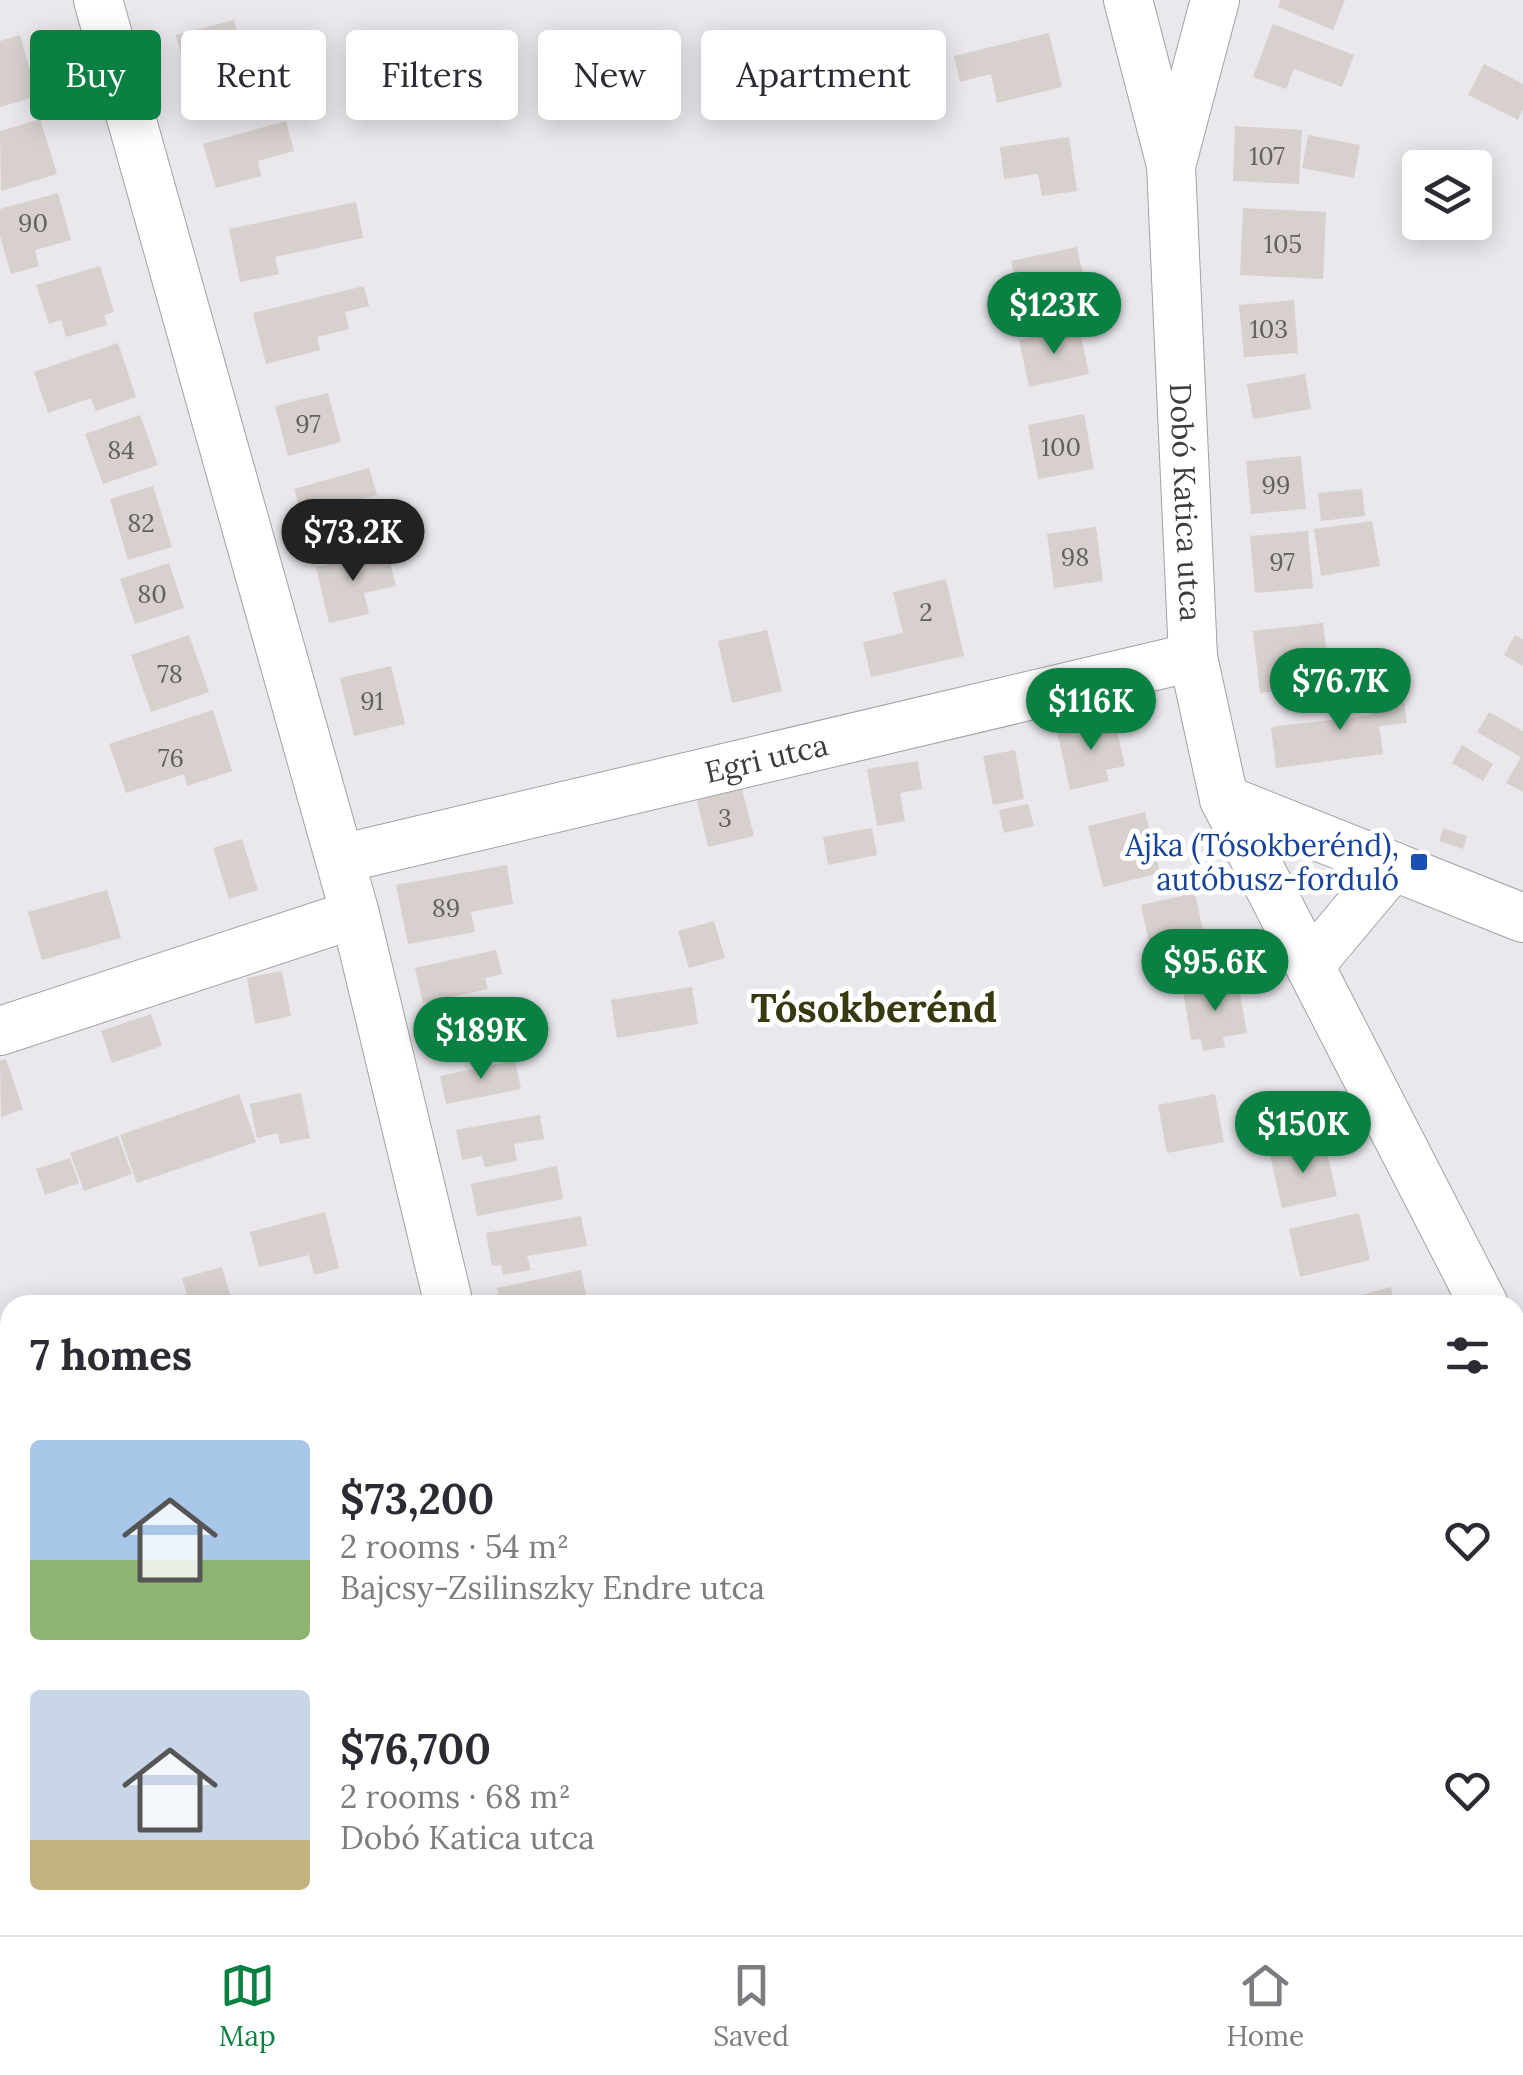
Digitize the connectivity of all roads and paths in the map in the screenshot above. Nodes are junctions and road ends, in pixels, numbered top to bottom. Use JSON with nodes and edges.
{"nodes":[{"id":1,"x":98,"y":0,"type":"edge"},
{"id":2,"x":1128,"y":0,"type":"edge"},
{"id":3,"x":1215,"y":0,"type":"edge"},
{"id":4,"x":1171,"y":165,"type":"junction"},
{"id":5,"x":1193,"y":657,"type":"junction"},
{"id":6,"x":1224,"y":800,"type":"junction"},
{"id":7,"x":340,"y":859,"type":"junction"},
{"id":8,"x":1392,"y":866,"type":"junction"},
{"id":9,"x":355,"y":914,"type":"junction"},
{"id":10,"x":1523,"y":918,"type":"edge"},
{"id":11,"x":1310,"y":965,"type":"junction"},
{"id":12,"x":0,"y":1030,"type":"edge"},
{"id":13,"x":446,"y":1295,"type":"edge"},
{"id":14,"x":1479,"y":1295,"type":"edge"}],
"edges":[{"from":1,"to":7,"type":"street"},
{"from":2,"to":4,"type":"street","name":"Dobó Katica utca"},
{"from":3,"to":4,"type":"street"},
{"from":4,"to":5,"type":"street","name":"Dobó Katica utca"},
{"from":5,"to":6,"type":"street","name":"Dobó Katica utca"},
{"from":5,"to":7,"type":"street","name":"Egri utca"},
{"from":6,"to":8,"type":"street"},
{"from":6,"to":11,"type":"street","name":"Dobó Katica utca"},
{"from":7,"to":9,"type":"street"},
{"from":8,"to":10,"type":"street"},
{"from":8,"to":11,"type":"street"},
{"from":9,"to":12,"type":"street"},
{"from":9,"to":13,"type":"street"},
{"from":11,"to":14,"type":"street","name":"Dobó Katica utca"}]}
